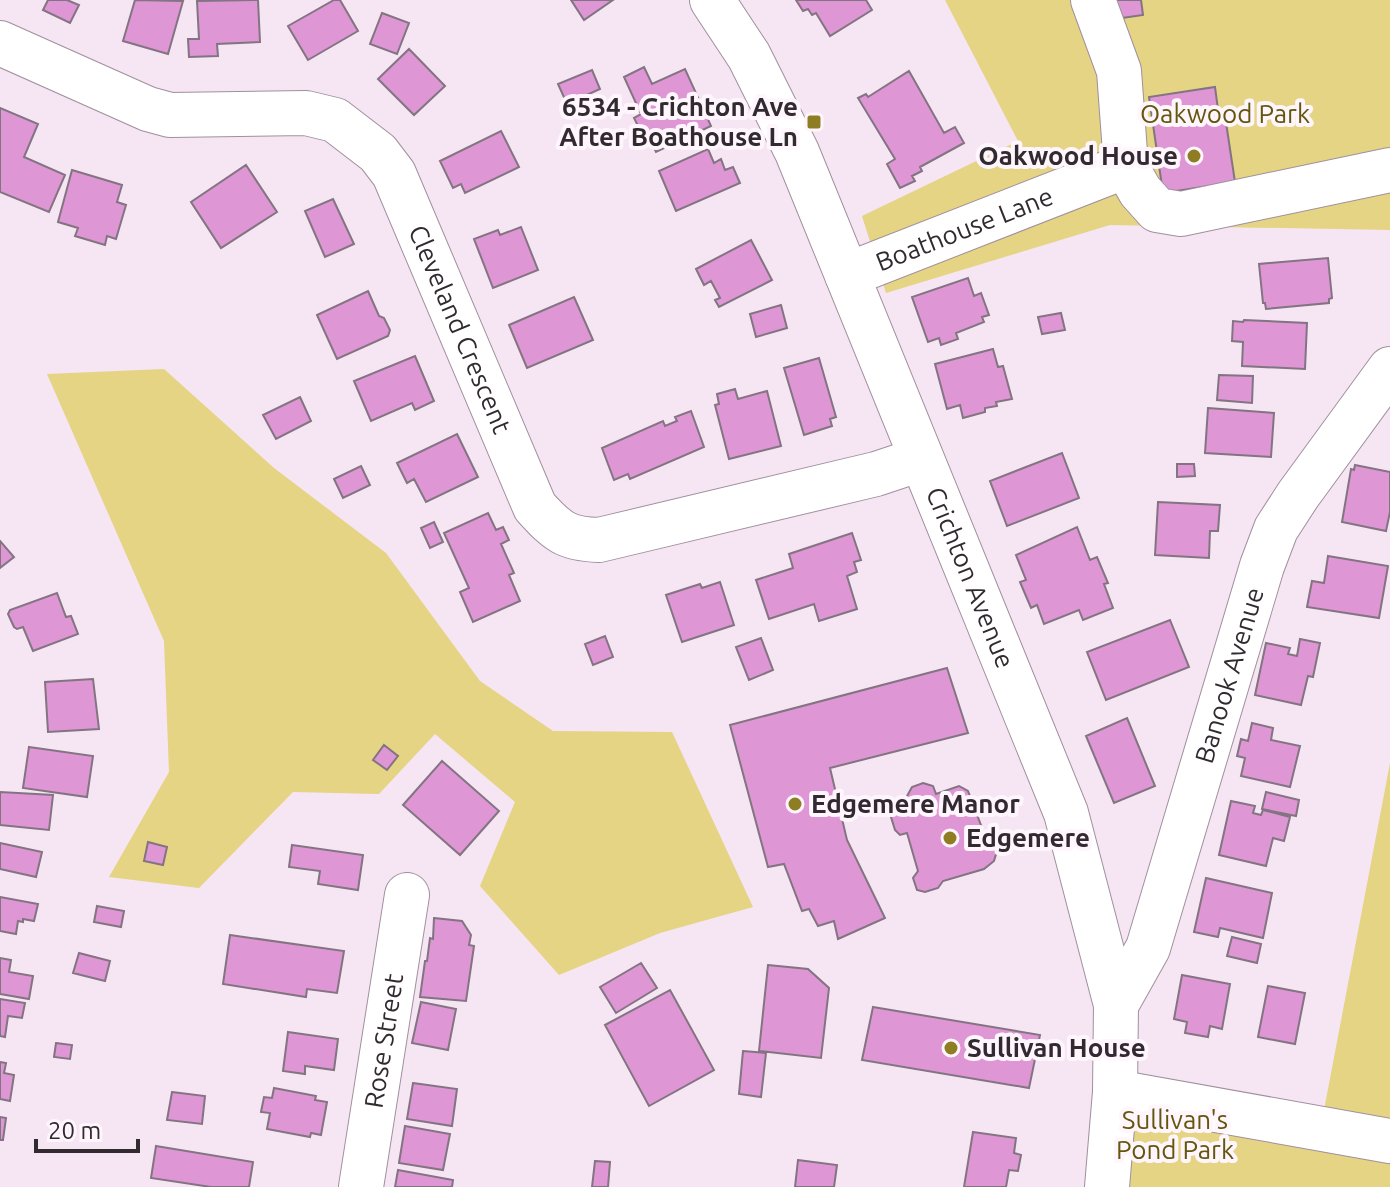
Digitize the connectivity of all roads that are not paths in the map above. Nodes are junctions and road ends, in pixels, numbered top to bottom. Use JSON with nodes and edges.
{"nodes":[{"id":1,"x":712,"y":0,"type":"edge"},
{"id":2,"x":1093,"y":0,"type":"edge"},
{"id":3,"x":0,"y":43,"type":"edge"},
{"id":4,"x":1126,"y":166,"type":"junction"},
{"id":5,"x":1390,"y":170,"type":"edge"},
{"id":6,"x":847,"y":275,"type":"junction"},
{"id":7,"x":1390,"y":369,"type":"edge"},
{"id":8,"x":921,"y":459,"type":"junction"},
{"id":9,"x":407,"y":895,"type":"dead end"},
{"id":10,"x":1116,"y":1005,"type":"junction"},
{"id":11,"x":1115,"y":1092,"type":"junction"},
{"id":12,"x":1390,"y":1141,"type":"edge"},
{"id":13,"x":361,"y":1187,"type":"edge"},
{"id":14,"x":1107,"y":1187,"type":"edge"}],
"edges":[{"from":1,"to":6,"type":"street","name":"Crichton Avenue"},
{"from":2,"to":4,"type":"street"},
{"from":3,"to":8,"type":"street","name":"Cleveland Crescent"},
{"from":4,"to":5,"type":"street"},
{"from":4,"to":6,"type":"street","name":"Boathouse Lane"},
{"from":6,"to":8,"type":"street","name":"Crichton Avenue"},
{"from":7,"to":10,"type":"street","name":"Banook Avenue"},
{"from":8,"to":10,"type":"street","name":"Crichton Avenue"},
{"from":9,"to":13,"type":"street","name":"Rose Street"},
{"from":10,"to":11,"type":"street","name":"Crichton Avenue"},
{"from":11,"to":12,"type":"street"},
{"from":11,"to":14,"type":"street","name":"Crichton Avenue"}]}
